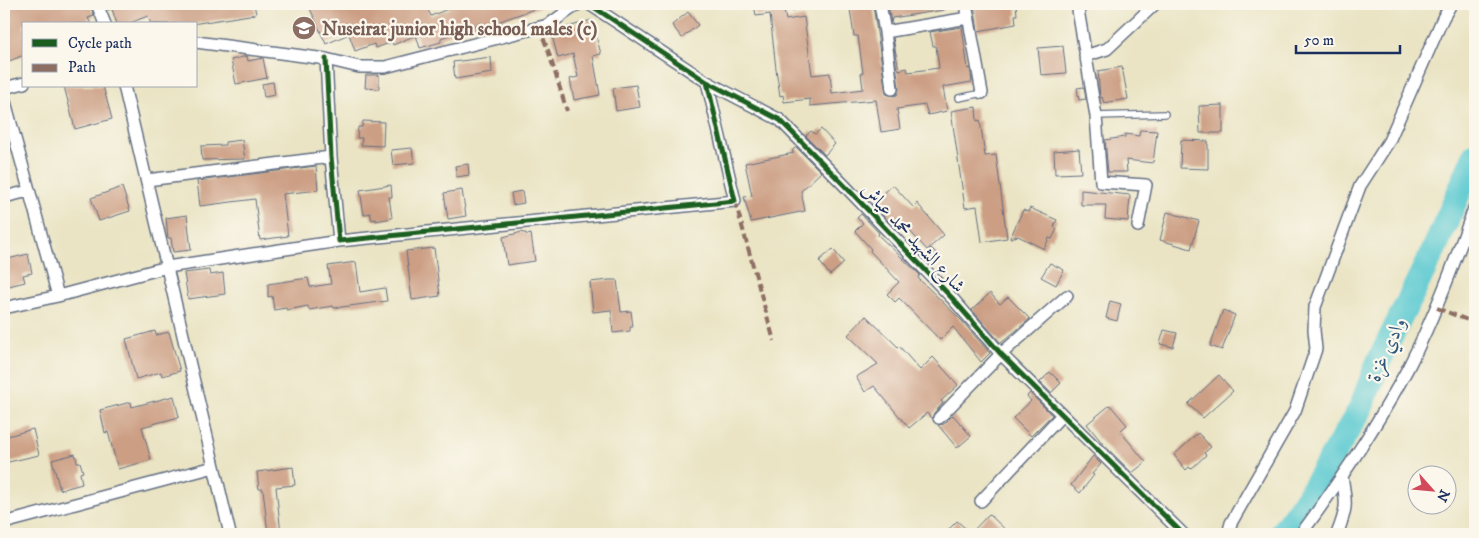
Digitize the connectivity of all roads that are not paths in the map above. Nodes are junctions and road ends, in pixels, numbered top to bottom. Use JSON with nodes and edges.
{"nodes":[{"id":1,"x":97,"y":4,"type":"edge"},
{"id":2,"x":578,"y":4,"type":"edge"},
{"id":3,"x":589,"y":4,"type":"edge"},
{"id":4,"x":880,"y":4,"type":"edge"},
{"id":5,"x":966,"y":4,"type":"edge"},
{"id":6,"x":1077,"y":4,"type":"edge"},
{"id":7,"x":1155,"y":4,"type":"edge"},
{"id":8,"x":1451,"y":4,"type":"edge"},
{"id":9,"x":968,"y":18,"type":"junction"},
{"id":10,"x":104,"y":22,"type":"edge"},
{"id":11,"x":885,"y":32,"type":"junction"},
{"id":12,"x":198,"y":42,"type":"edge"},
{"id":13,"x":1086,"y":56,"type":"junction"},
{"id":14,"x":326,"y":59,"type":"junction"},
{"id":15,"x":707,"y":82,"type":"junction"},
{"id":16,"x":22,"y":84,"type":"edge"},
{"id":17,"x":4,"y":88,"type":"edge"},
{"id":18,"x":124,"y":88,"type":"edge"},
{"id":19,"x":892,"y":89,"type":"dead end"},
{"id":20,"x":982,"y":93,"type":"joint"},
{"id":21,"x":4,"y":98,"type":"edge"},
{"id":22,"x":959,"y":98,"type":"dead end"},
{"id":23,"x":1165,"y":114,"type":"dead end"},
{"id":24,"x":1096,"y":116,"type":"junction"},
{"id":25,"x":330,"y":157,"type":"junction"},
{"id":26,"x":147,"y":180,"type":"junction"},
{"id":27,"x":29,"y":191,"type":"junction"},
{"id":28,"x":4,"y":198,"type":"edge"},
{"id":29,"x":1475,"y":206,"type":"edge"},
{"id":30,"x":1138,"y":226,"type":"dead end"},
{"id":31,"x":339,"y":241,"type":"junction"},
{"id":32,"x":167,"y":267,"type":"junction"},
{"id":33,"x":58,"y":296,"type":"junction"},
{"id":34,"x":1067,"y":296,"type":"dead end"},
{"id":35,"x":4,"y":308,"type":"edge"},
{"id":36,"x":1001,"y":354,"type":"junction"},
{"id":37,"x":1062,"y":415,"type":"junction"},
{"id":38,"x":938,"y":418,"type":"dead end"},
{"id":39,"x":214,"y":467,"type":"junction"},
{"id":40,"x":1342,"y":477,"type":"junction"},
{"id":41,"x":981,"y":501,"type":"dead end"},
{"id":42,"x":4,"y":524,"type":"edge"},
{"id":43,"x":230,"y":534,"type":"edge"},
{"id":44,"x":1183,"y":534,"type":"edge"},
{"id":45,"x":1228,"y":534,"type":"edge"},
{"id":46,"x":1302,"y":534,"type":"edge"},
{"id":47,"x":1337,"y":534,"type":"edge"}],
"edges":[{"from":1,"to":10,"type":"street"},
{"from":2,"to":14,"type":"street"},
{"from":3,"to":15,"type":"street","name":"شارع الشهيد محمد عياش"},
{"from":4,"to":11,"type":"street"},
{"from":5,"to":9,"type":"street"},
{"from":6,"to":13,"type":"street"},
{"from":7,"to":13,"type":"street"},
{"from":8,"to":45,"type":"street"},
{"from":9,"to":11,"type":"street"},
{"from":9,"to":20,"type":"street"},
{"from":11,"to":19,"type":"street"},
{"from":12,"to":14,"type":"street"},
{"from":13,"to":24,"type":"street"},
{"from":14,"to":25,"type":"street"},
{"from":15,"to":31,"type":"street"},
{"from":15,"to":36,"type":"street","name":"شارع الشهيد محمد عياش"},
{"from":16,"to":17,"type":"street"},
{"from":18,"to":26,"type":"street"},
{"from":20,"to":22,"type":"lane"},
{"from":21,"to":27,"type":"street"},
{"from":23,"to":24,"type":"lane"},
{"from":24,"to":30,"type":"street"},
{"from":25,"to":26,"type":"street"},
{"from":25,"to":31,"type":"street"},
{"from":26,"to":32,"type":"street"},
{"from":27,"to":28,"type":"street"},
{"from":27,"to":33,"type":"street"},
{"from":29,"to":40,"type":"street"},
{"from":31,"to":32,"type":"street"},
{"from":32,"to":33,"type":"street"},
{"from":32,"to":39,"type":"street"},
{"from":33,"to":35,"type":"street"},
{"from":34,"to":36,"type":"street"},
{"from":36,"to":37,"type":"street","name":"شارع الشهيد محمد عياش"},
{"from":36,"to":38,"type":"street"},
{"from":37,"to":41,"type":"street"},
{"from":37,"to":44,"type":"street","name":"شارع الشهيد محمد عياش"},
{"from":39,"to":42,"type":"street"},
{"from":39,"to":43,"type":"street"},
{"from":40,"to":46,"type":"street"},
{"from":40,"to":47,"type":"street"}]}
